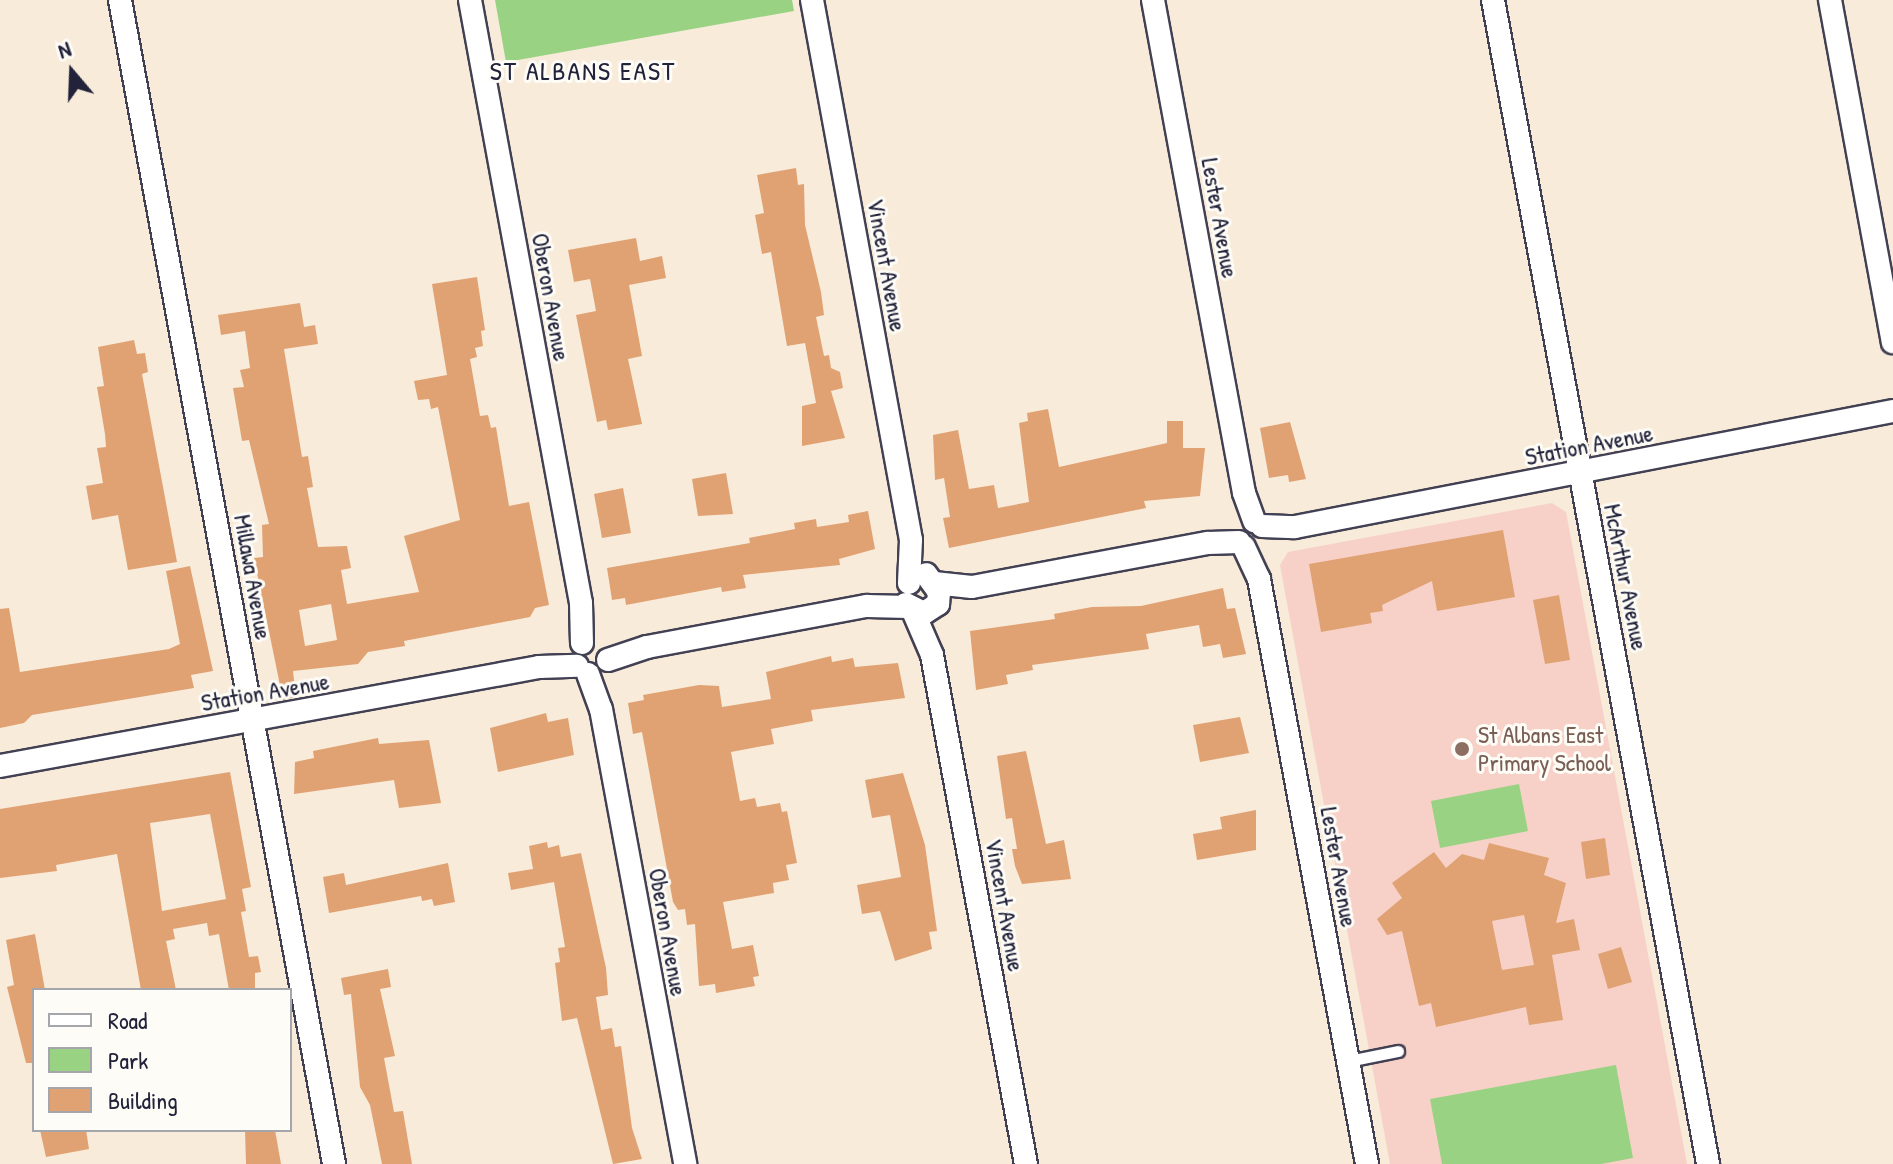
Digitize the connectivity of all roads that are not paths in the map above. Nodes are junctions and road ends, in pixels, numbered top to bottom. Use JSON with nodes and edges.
{"nodes":[{"id":1,"x":120,"y":0,"type":"edge"},
{"id":2,"x":470,"y":0,"type":"edge"},
{"id":3,"x":812,"y":0,"type":"edge"},
{"id":4,"x":1153,"y":0,"type":"edge"},
{"id":5,"x":1493,"y":0,"type":"edge"},
{"id":6,"x":1830,"y":0,"type":"edge"},
{"id":7,"x":1893,"y":342,"type":"edge"},
{"id":8,"x":1893,"y":411,"type":"edge"},
{"id":9,"x":1580,"y":474,"type":"junction"},
{"id":10,"x":1251,"y":534,"type":"junction"},
{"id":11,"x":921,"y":596,"type":"junction"},
{"id":12,"x":591,"y":657,"type":"junction"},
{"id":13,"x":253,"y":721,"type":"junction"},
{"id":14,"x":0,"y":766,"type":"edge"},
{"id":15,"x":1398,"y":1051,"type":"dead end"},
{"id":16,"x":1348,"y":1061,"type":"junction"},
{"id":17,"x":334,"y":1164,"type":"edge"},
{"id":18,"x":685,"y":1164,"type":"edge"},
{"id":19,"x":1026,"y":1164,"type":"edge"},
{"id":20,"x":1367,"y":1164,"type":"edge"},
{"id":21,"x":1708,"y":1164,"type":"edge"}],
"edges":[{"from":1,"to":13,"type":"street","name":"Millawa Avenue"},
{"from":2,"to":12,"type":"street","name":"Oberon Avenue"},
{"from":3,"to":11,"type":"street","name":"Vincent Avenue"},
{"from":4,"to":10,"type":"street","name":"Lester Avenue"},
{"from":5,"to":9,"type":"street","name":"McArthur Avenue"},
{"from":6,"to":7,"type":"street"},
{"from":8,"to":9,"type":"street","name":"Station Avenue"},
{"from":9,"to":10,"type":"street","name":"Station Avenue"},
{"from":9,"to":21,"type":"street","name":"McArthur Avenue"},
{"from":10,"to":11,"type":"street","name":"Station Avenue"},
{"from":10,"to":16,"type":"street","name":"Lester Avenue"},
{"from":11,"to":12,"type":"street","name":"Station Avenue"},
{"from":11,"to":19,"type":"street","name":"Vincent Avenue"},
{"from":12,"to":13,"type":"street","name":"Station Avenue"},
{"from":12,"to":18,"type":"street","name":"Oberon Avenue"},
{"from":13,"to":14,"type":"street","name":"Station Avenue"},
{"from":13,"to":17,"type":"street","name":"Millawa Avenue"},
{"from":15,"to":16,"type":"lane"},
{"from":16,"to":20,"type":"street","name":"Lester Avenue"}]}
